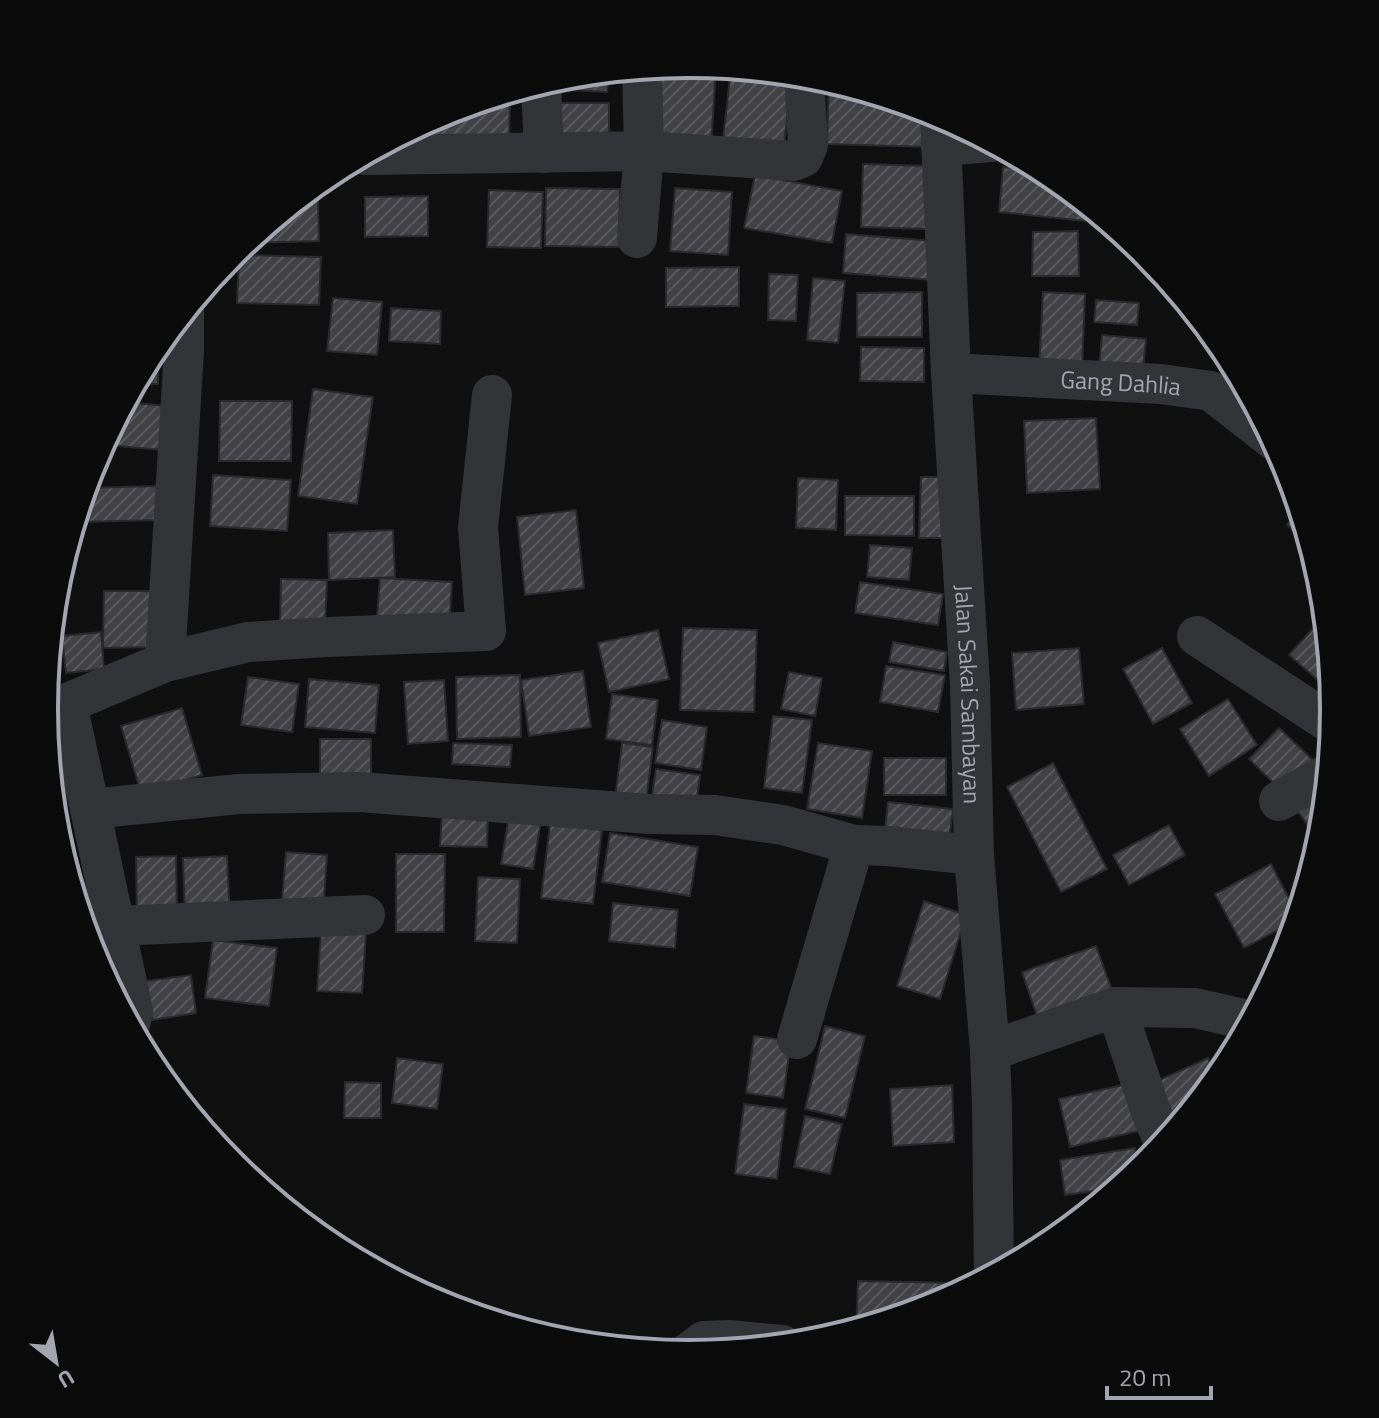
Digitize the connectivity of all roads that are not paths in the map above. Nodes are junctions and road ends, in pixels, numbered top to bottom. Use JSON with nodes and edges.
{"nodes":[{"id":1,"x":642,"y":80,"type":"edge"},
{"id":2,"x":805,"y":89,"type":"edge"},
{"id":3,"x":542,"y":96,"type":"edge"},
{"id":4,"x":941,"y":130,"type":"edge"},
{"id":5,"x":644,"y":151,"type":"junction"},
{"id":6,"x":544,"y":153,"type":"junction"},
{"id":7,"x":388,"y":155,"type":"edge"},
{"id":8,"x":637,"y":238,"type":"dead end"},
{"id":9,"x":184,"y":330,"type":"edge"},
{"id":10,"x":951,"y":373,"type":"junction"},
{"id":11,"x":492,"y":395,"type":"dead end"},
{"id":12,"x":1252,"y":423,"type":"edge"},
{"id":13,"x":1197,"y":636,"type":"dead end"},
{"id":14,"x":165,"y":662,"type":"junction"},
{"id":15,"x":58,"y":707,"type":"edge"},
{"id":16,"x":58,"y":714,"type":"edge"},
{"id":17,"x":1321,"y":717,"type":"edge"},
{"id":18,"x":1317,"y":780,"type":"edge"},
{"id":19,"x":1279,"y":801,"type":"dead end"},
{"id":20,"x":90,"y":809,"type":"junction"},
{"id":21,"x":854,"y":845,"type":"junction"},
{"id":22,"x":974,"y":855,"type":"junction"},
{"id":23,"x":365,"y":915,"type":"dead end"},
{"id":24,"x":100,"y":929,"type":"edge"},
{"id":25,"x":126,"y":993,"type":"edge"},
{"id":26,"x":1116,"y":1007,"type":"junction"},
{"id":27,"x":1240,"y":1018,"type":"edge"},
{"id":28,"x":797,"y":1039,"type":"dead end"},
{"id":29,"x":990,"y":1051,"type":"junction"},
{"id":30,"x":1159,"y":1131,"type":"edge"},
{"id":31,"x":994,"y":1262,"type":"edge"}],
"edges":[{"from":1,"to":5,"type":"street"},
{"from":2,"to":5,"type":"street"},
{"from":3,"to":6,"type":"street"},
{"from":4,"to":10,"type":"street","name":"Jalan Sakai Sambayan"},
{"from":5,"to":6,"type":"street"},
{"from":5,"to":8,"type":"street"},
{"from":6,"to":7,"type":"street"},
{"from":9,"to":14,"type":"street"},
{"from":10,"to":12,"type":"street","name":"Gang Dahlia"},
{"from":10,"to":22,"type":"street","name":"Jalan Sakai Sambayan"},
{"from":11,"to":14,"type":"street"},
{"from":13,"to":17,"type":"street"},
{"from":14,"to":15,"type":"street"},
{"from":16,"to":20,"type":"street"},
{"from":18,"to":19,"type":"street"},
{"from":20,"to":21,"type":"street"},
{"from":20,"to":24,"type":"street"},
{"from":21,"to":22,"type":"street"},
{"from":21,"to":28,"type":"street"},
{"from":22,"to":29,"type":"street","name":"Jalan Sakai Sambayan"},
{"from":23,"to":24,"type":"street"},
{"from":24,"to":25,"type":"street"},
{"from":26,"to":27,"type":"street"},
{"from":26,"to":29,"type":"street"},
{"from":26,"to":30,"type":"street"},
{"from":29,"to":31,"type":"street","name":"Jalan Sakai Sambayan"}]}
